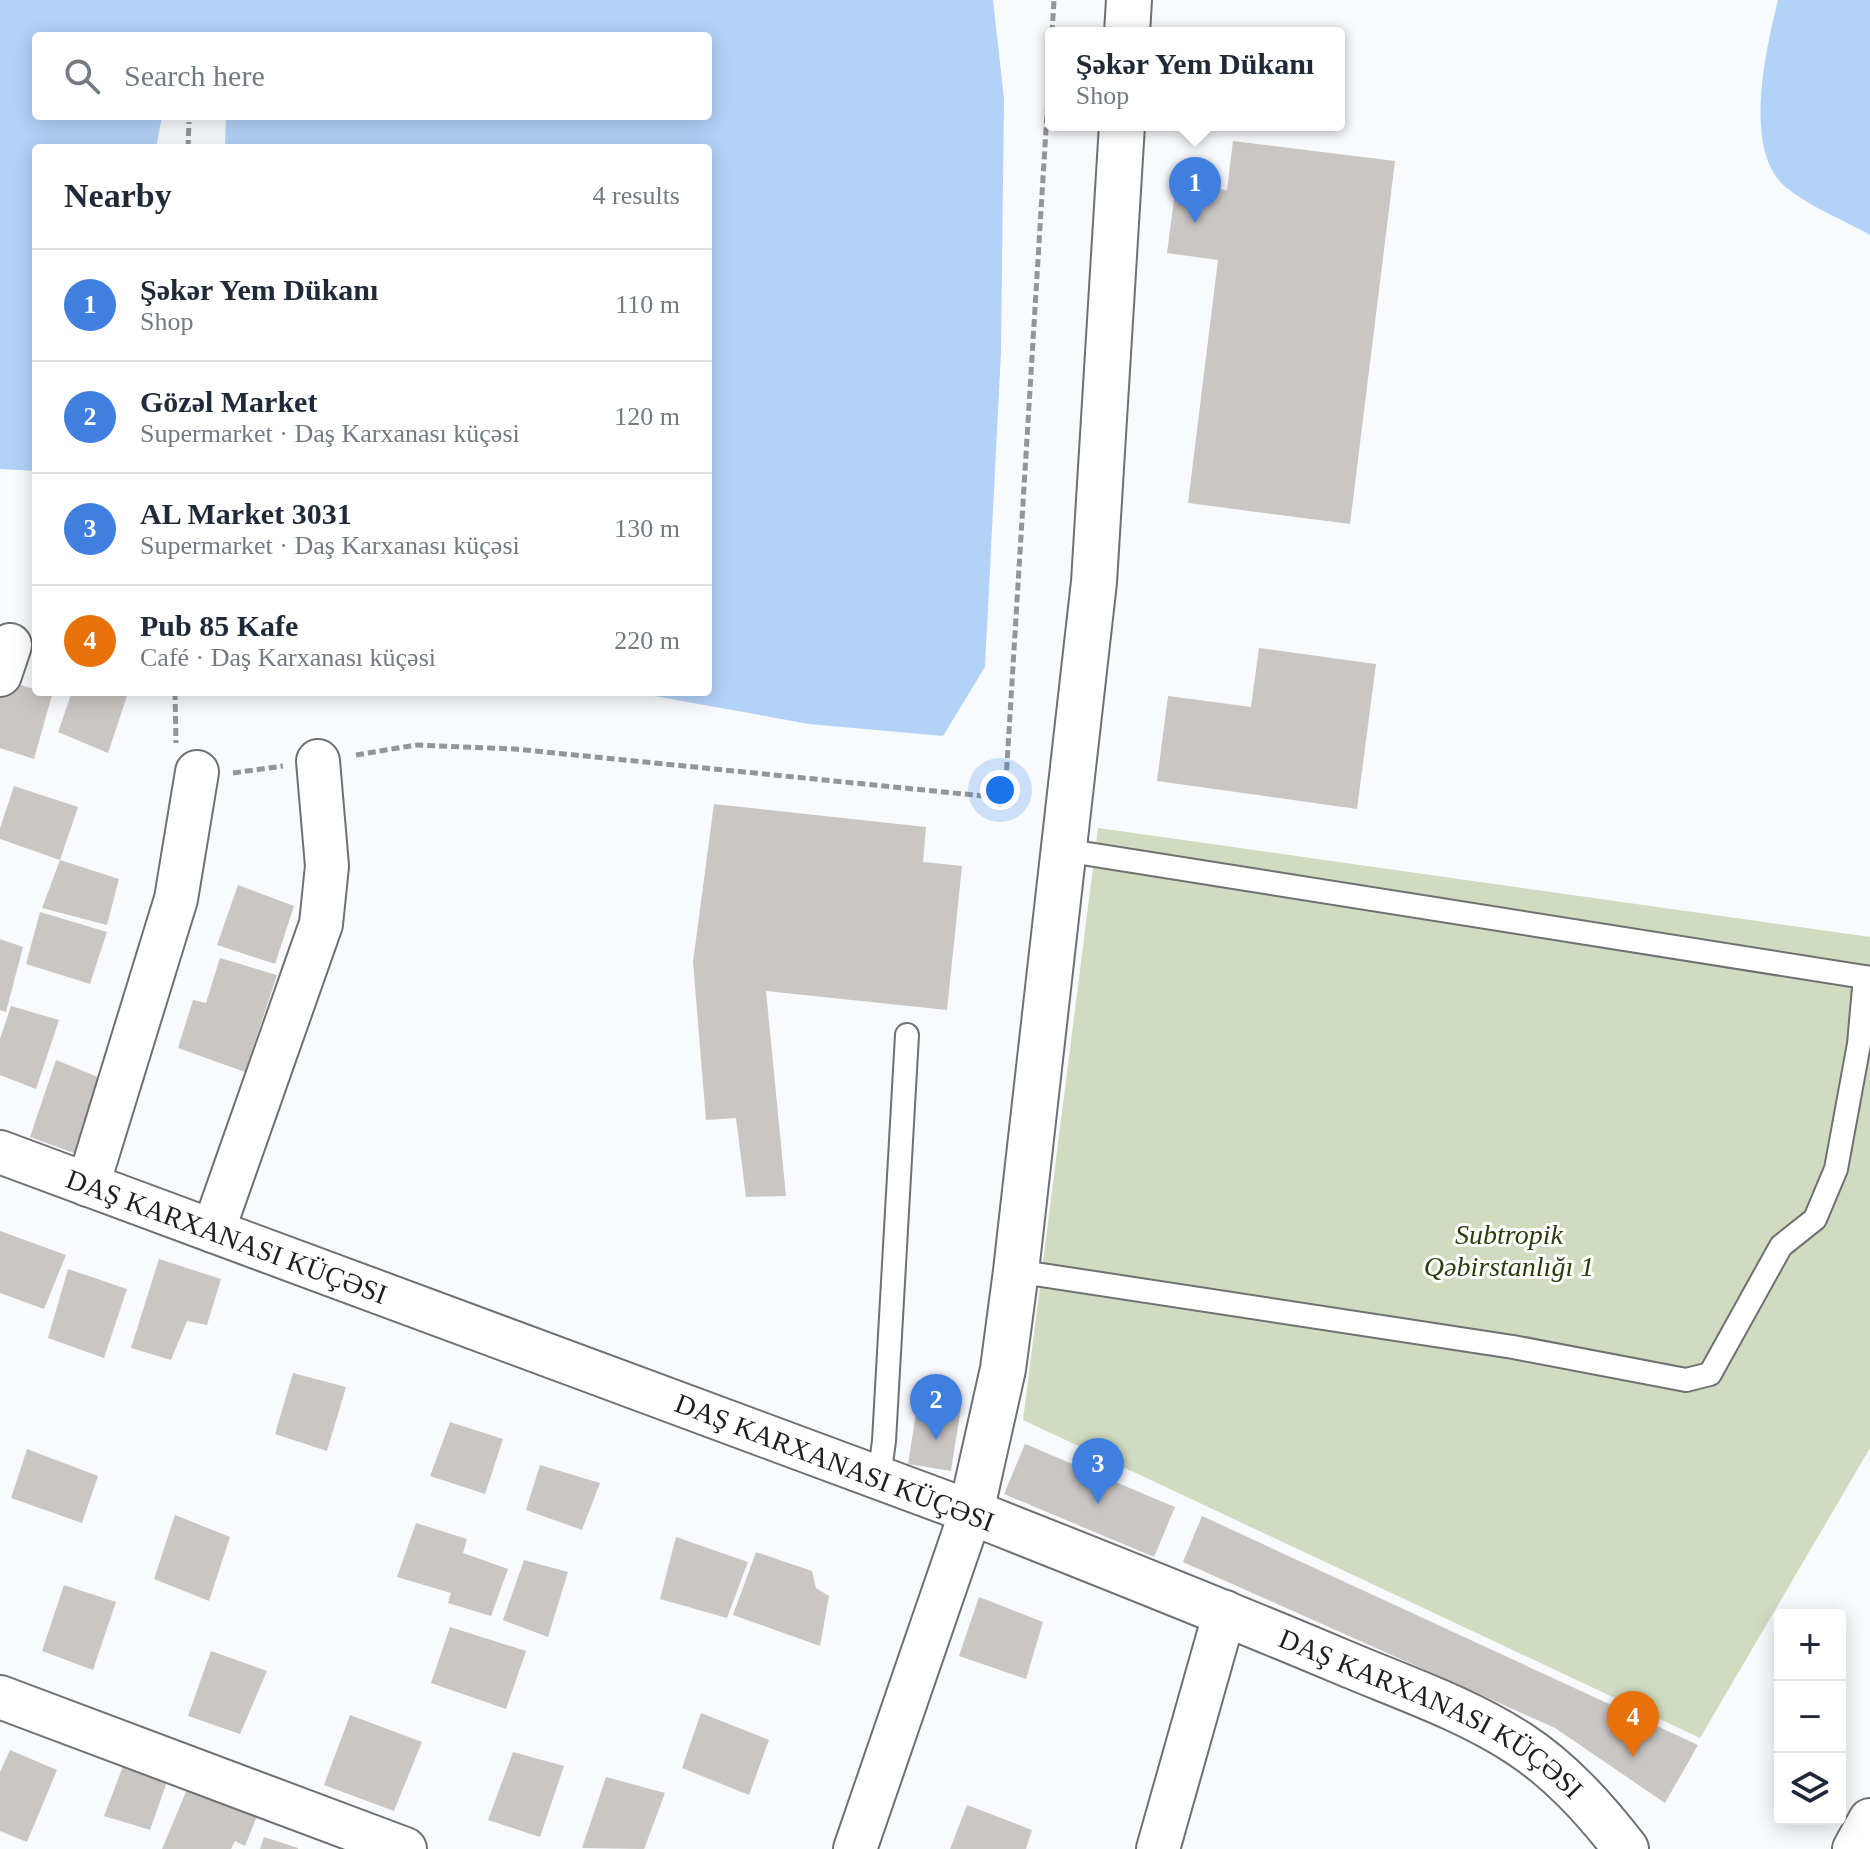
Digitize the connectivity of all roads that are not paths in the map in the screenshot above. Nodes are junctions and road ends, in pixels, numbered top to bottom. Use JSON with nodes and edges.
{"nodes":[{"id":1,"x":1129,"y":0,"type":"edge"},
{"id":2,"x":1127,"y":27,"type":"edge"},
{"id":3,"x":1122,"y":131,"type":"edge"},
{"id":4,"x":318,"y":761,"type":"road end"},
{"id":5,"x":197,"y":772,"type":"road end"},
{"id":6,"x":1063,"y":850,"type":"junction"},
{"id":7,"x":1868,"y":978,"type":"edge"},
{"id":8,"x":907,"y":1035,"type":"dead end"},
{"id":9,"x":0,"y":1152,"type":"edge"},
{"id":10,"x":88,"y":1185,"type":"junction"},
{"id":11,"x":213,"y":1231,"type":"junction"},
{"id":12,"x":1016,"y":1271,"type":"junction"},
{"id":13,"x":879,"y":1478,"type":"junction"},
{"id":14,"x":971,"y":1512,"type":"junction"},
{"id":15,"x":1225,"y":1612,"type":"junction"},
{"id":16,"x":0,"y":1697,"type":"edge"},
{"id":17,"x":1870,"y":1820,"type":"edge"},
{"id":18,"x":405,"y":1849,"type":"edge"},
{"id":19,"x":855,"y":1849,"type":"edge"},
{"id":20,"x":1158,"y":1849,"type":"edge"},
{"id":21,"x":1626,"y":1849,"type":"edge"},
{"id":22,"x":1854,"y":1849,"type":"edge"}],
"edges":[{"from":1,"to":2,"type":"street"},
{"from":3,"to":6,"type":"street"},
{"from":4,"to":11,"type":"street"},
{"from":5,"to":10,"type":"street"},
{"from":6,"to":7,"type":"lane"},
{"from":6,"to":12,"type":"street"},
{"from":7,"to":12,"type":"lane"},
{"from":8,"to":13,"type":"lane"},
{"from":9,"to":10,"type":"street"},
{"from":10,"to":11,"type":"street"},
{"from":11,"to":13,"type":"street"},
{"from":12,"to":14,"type":"street"},
{"from":13,"to":14,"type":"street"},
{"from":14,"to":15,"type":"street"},
{"from":14,"to":19,"type":"street"},
{"from":15,"to":20,"type":"street"},
{"from":15,"to":21,"type":"street"},
{"from":16,"to":18,"type":"street"},
{"from":17,"to":22,"type":"street"}]}
